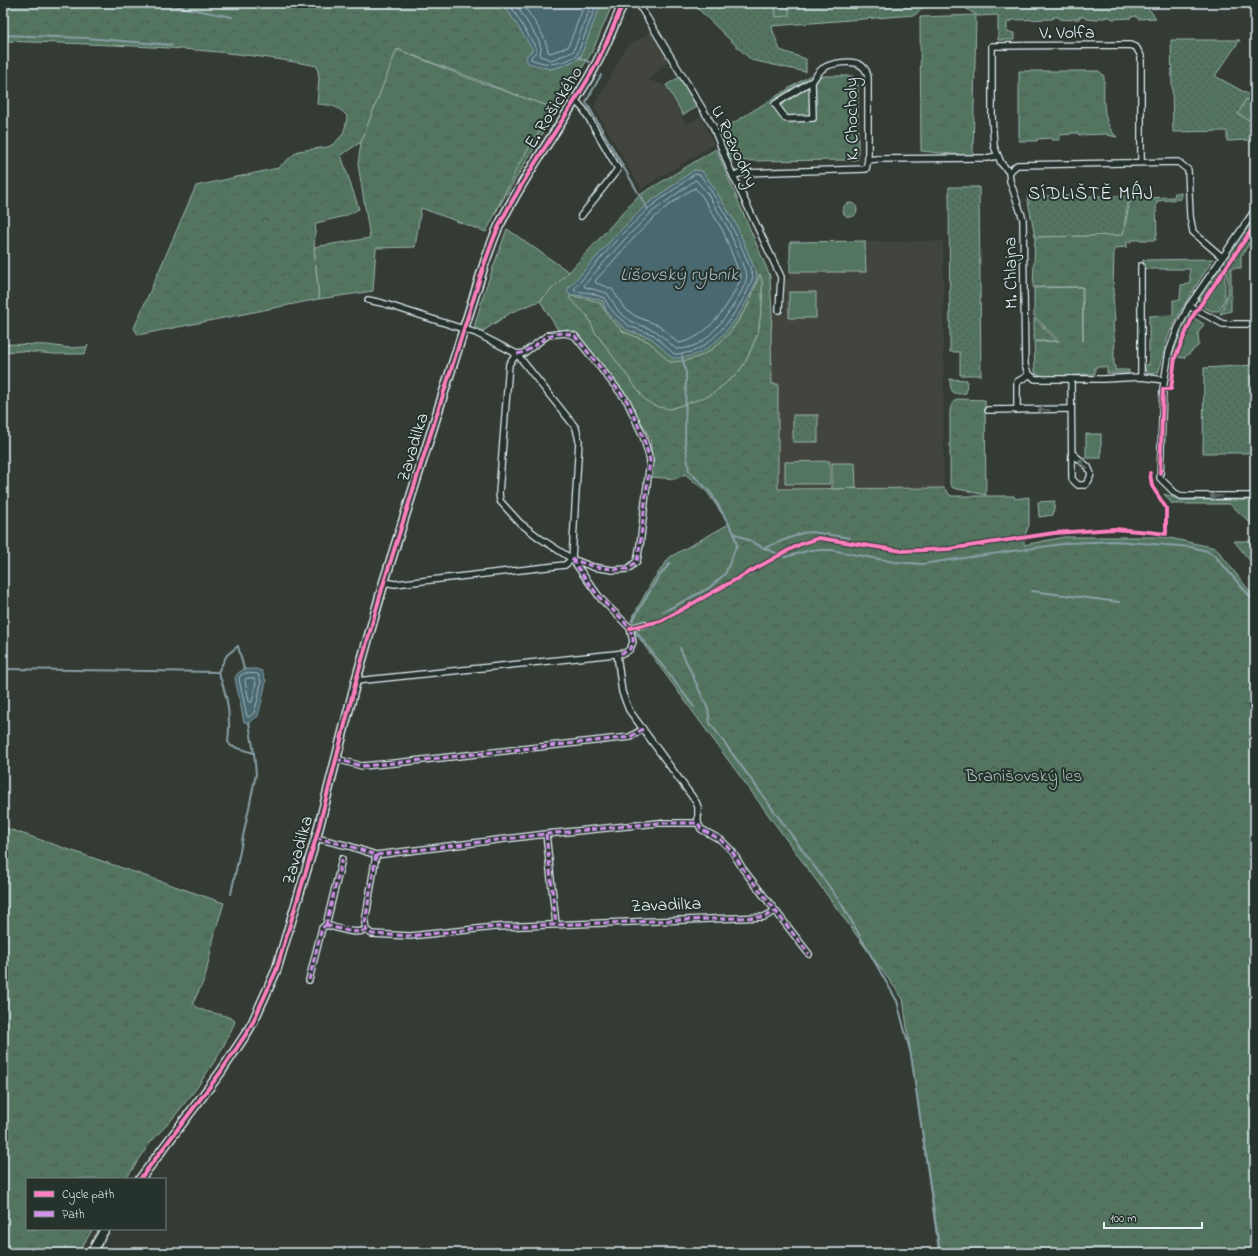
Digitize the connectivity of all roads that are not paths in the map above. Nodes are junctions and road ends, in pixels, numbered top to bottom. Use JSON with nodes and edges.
{"nodes":[{"id":1,"x":623,"y":3,"type":"edge"},
{"id":2,"x":638,"y":3,"type":"edge"},
{"id":3,"x":812,"y":82,"type":"junction"},
{"id":4,"x":575,"y":100,"type":"junction"},
{"id":5,"x":997,"y":156,"type":"junction"},
{"id":6,"x":868,"y":160,"type":"junction"},
{"id":7,"x":1141,"y":161,"type":"junction"},
{"id":8,"x":1009,"y":172,"type":"junction"},
{"id":9,"x":733,"y":176,"type":"junction"},
{"id":10,"x":1255,"y":210,"type":"edge"},
{"id":11,"x":581,"y":216,"type":"dead end"},
{"id":12,"x":500,"y":223,"type":"joint"},
{"id":13,"x":1222,"y":257,"type":"junction"},
{"id":14,"x":1141,"y":266,"type":"dead end"},
{"id":15,"x":368,"y":300,"type":"dead end"},
{"id":16,"x":1189,"y":306,"type":"junction"},
{"id":17,"x":779,"y":310,"type":"dead end"},
{"id":18,"x":1255,"y":324,"type":"edge"},
{"id":19,"x":464,"y":329,"type":"junction"},
{"id":20,"x":517,"y":354,"type":"junction"},
{"id":21,"x":1029,"y":375,"type":"junction"},
{"id":22,"x":1141,"y":377,"type":"junction"},
{"id":23,"x":1071,"y":379,"type":"junction"},
{"id":24,"x":1164,"y":380,"type":"junction"},
{"id":25,"x":1071,"y":409,"type":"junction"},
{"id":26,"x":988,"y":410,"type":"dead end"},
{"id":27,"x":1017,"y":410,"type":"junction"},
{"id":28,"x":1072,"y":453,"type":"junction"},
{"id":29,"x":1255,"y":496,"type":"edge"},
{"id":30,"x":572,"y":559,"type":"junction"},
{"id":31,"x":384,"y":582,"type":"junction"},
{"id":32,"x":645,"y":624,"type":"dead end"},
{"id":33,"x":630,"y":628,"type":"junction"},
{"id":34,"x":617,"y":654,"type":"junction"},
{"id":35,"x":356,"y":681,"type":"junction"},
{"id":36,"x":643,"y":729,"type":"junction"},
{"id":37,"x":336,"y":759,"type":"junction"},
{"id":38,"x":698,"y":823,"type":"junction"},
{"id":39,"x":546,"y":834,"type":"junction"},
{"id":40,"x":316,"y":838,"type":"junction"},
{"id":41,"x":376,"y":855,"type":"junction"},
{"id":42,"x":342,"y":859,"type":"dead end"},
{"id":43,"x":775,"y":911,"type":"junction"},
{"id":44,"x":556,"y":924,"type":"junction"},
{"id":45,"x":326,"y":925,"type":"junction"},
{"id":46,"x":366,"y":930,"type":"junction"},
{"id":47,"x":809,"y":954,"type":"dead end"},
{"id":48,"x":309,"y":980,"type":"dead end"},
{"id":49,"x":141,"y":1178,"type":"edge"},
{"id":50,"x":104,"y":1230,"type":"edge"},
{"id":51,"x":91,"y":1253,"type":"edge"}],
"edges":[{"from":1,"to":4,"type":"street","name":"E. Rošického"},
{"from":2,"to":9,"type":"street","name":"U Rozvodny"},
{"from":3,"to":3,"type":"street","name":"K. Chocholy"},
{"from":3,"to":6,"type":"street","name":"K. Chocholy"},
{"from":4,"to":11,"type":"street"},
{"from":4,"to":12,"type":"street","name":"E. Rošického"},
{"from":5,"to":6,"type":"street"},
{"from":5,"to":7,"type":"street","name":"V. Volfa"},
{"from":5,"to":8,"type":"street","name":"V. Volfa"},
{"from":6,"to":9,"type":"street","name":"K. Chocholy"},
{"from":7,"to":8,"type":"street"},
{"from":7,"to":13,"type":"street"},
{"from":8,"to":21,"type":"street","name":"M. Chlajna"},
{"from":9,"to":17,"type":"street","name":"U Rozvodny"},
{"from":10,"to":13,"type":"street"},
{"from":12,"to":19,"type":"street","name":"Zavadilka"},
{"from":13,"to":16,"type":"street"},
{"from":14,"to":22,"type":"street"},
{"from":15,"to":19,"type":"street"},
{"from":16,"to":18,"type":"street"},
{"from":16,"to":24,"type":"street"},
{"from":19,"to":20,"type":"street"},
{"from":19,"to":31,"type":"street","name":"Zavadilka"},
{"from":20,"to":30,"type":"street"},
{"from":20,"to":30,"type":"street"},
{"from":20,"to":30,"type":"street"},
{"from":21,"to":23,"type":"street"},
{"from":21,"to":27,"type":"street"},
{"from":22,"to":23,"type":"street"},
{"from":22,"to":24,"type":"street"},
{"from":23,"to":25,"type":"street"},
{"from":29,"to":24,"type":"street","one_way":true},
{"from":25,"to":27,"type":"street","one_way":true},
{"from":25,"to":28,"type":"street"},
{"from":26,"to":27,"type":"street"},
{"from":28,"to":28,"type":"street","one_way":true},
{"from":30,"to":31,"type":"street"},
{"from":30,"to":33,"type":"street"},
{"from":31,"to":35,"type":"street","name":"Zavadilka"},
{"from":32,"to":33,"type":"street"},
{"from":33,"to":34,"type":"street"},
{"from":34,"to":35,"type":"street"},
{"from":34,"to":36,"type":"street"},
{"from":35,"to":37,"type":"street","name":"Zavadilka"},
{"from":36,"to":37,"type":"street"},
{"from":36,"to":38,"type":"street"},
{"from":37,"to":40,"type":"street","name":"Zavadilka"},
{"from":38,"to":39,"type":"street","name":"Zavadilka"},
{"from":38,"to":43,"type":"street"},
{"from":39,"to":41,"type":"street","name":"Zavadilka"},
{"from":39,"to":44,"type":"street"},
{"from":40,"to":41,"type":"street","name":"Zavadilka"},
{"from":40,"to":49,"type":"street","name":"Zavadilka"},
{"from":41,"to":46,"type":"street"},
{"from":42,"to":45,"type":"street"},
{"from":43,"to":44,"type":"street","name":"Zavadilka"},
{"from":43,"to":47,"type":"street"},
{"from":44,"to":46,"type":"street","name":"Zavadilka"},
{"from":45,"to":46,"type":"street","name":"Zavadilka"},
{"from":45,"to":48,"type":"street"},
{"from":50,"to":51,"type":"street"}]}
